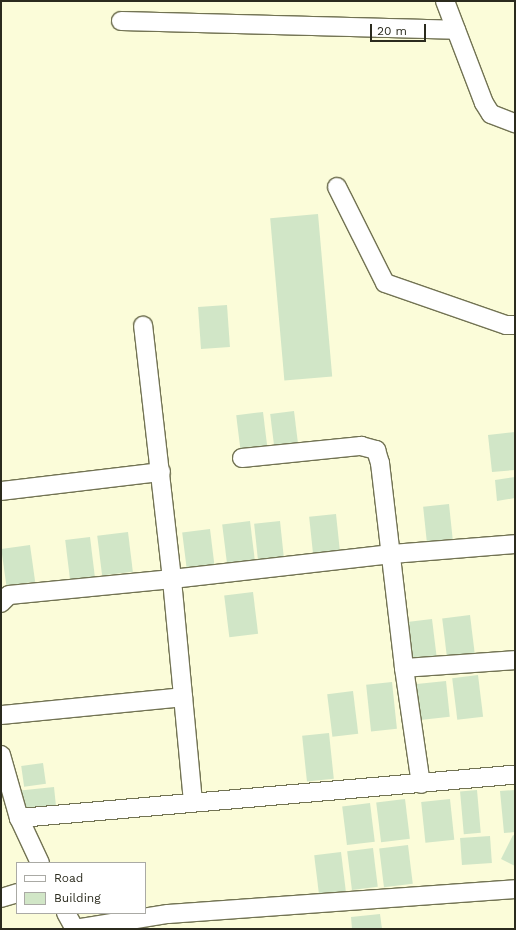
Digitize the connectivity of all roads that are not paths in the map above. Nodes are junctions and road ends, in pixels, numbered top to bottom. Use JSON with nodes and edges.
{"nodes":[{"id":1,"x":445,"y":1,"type":"edge"},
{"id":2,"x":121,"y":21,"type":"dead end"},
{"id":3,"x":456,"y":30,"type":"junction"},
{"id":4,"x":515,"y":123,"type":"edge"},
{"id":5,"x":337,"y":187,"type":"dead end"},
{"id":6,"x":515,"y":325,"type":"edge"},
{"id":7,"x":143,"y":326,"type":"dead end"},
{"id":8,"x":242,"y":458,"type":"dead end"},
{"id":9,"x":161,"y":472,"type":"junction"},
{"id":10,"x":1,"y":491,"type":"edge"},
{"id":11,"x":515,"y":544,"type":"edge"},
{"id":12,"x":392,"y":554,"type":"junction"},
{"id":13,"x":172,"y":579,"type":"junction"},
{"id":14,"x":1,"y":603,"type":"edge"},
{"id":15,"x":515,"y":660,"type":"edge"},
{"id":16,"x":404,"y":668,"type":"junction"},
{"id":17,"x":183,"y":697,"type":"junction"},
{"id":18,"x":1,"y":715,"type":"edge"},
{"id":19,"x":1,"y":755,"type":"edge"},
{"id":20,"x":515,"y":775,"type":"edge"},
{"id":21,"x":421,"y":784,"type":"junction"},
{"id":22,"x":193,"y":802,"type":"junction"},
{"id":23,"x":19,"y":818,"type":"junction"},
{"id":24,"x":40,"y":862,"type":"edge"},
{"id":25,"x":515,"y":889,"type":"edge"},
{"id":26,"x":16,"y":893,"type":"edge"},
{"id":27,"x":1,"y":898,"type":"edge"},
{"id":28,"x":67,"y":914,"type":"edge"},
{"id":29,"x":75,"y":929,"type":"edge"}],
"edges":[{"from":1,"to":3,"type":"street"},
{"from":2,"to":3,"type":"street"},
{"from":3,"to":4,"type":"street"},
{"from":5,"to":6,"type":"street"},
{"from":7,"to":9,"type":"street"},
{"from":8,"to":12,"type":"street"},
{"from":9,"to":10,"type":"street"},
{"from":9,"to":13,"type":"street"},
{"from":11,"to":12,"type":"street"},
{"from":12,"to":13,"type":"street"},
{"from":12,"to":16,"type":"street"},
{"from":13,"to":14,"type":"street"},
{"from":13,"to":17,"type":"street"},
{"from":15,"to":16,"type":"street"},
{"from":16,"to":21,"type":"street"},
{"from":17,"to":18,"type":"street"},
{"from":17,"to":22,"type":"street"},
{"from":19,"to":23,"type":"street"},
{"from":20,"to":21,"type":"street"},
{"from":21,"to":22,"type":"street"},
{"from":22,"to":23,"type":"street"},
{"from":23,"to":24,"type":"street"},
{"from":25,"to":29,"type":"street"},
{"from":26,"to":27,"type":"street"},
{"from":28,"to":29,"type":"street"}]}
